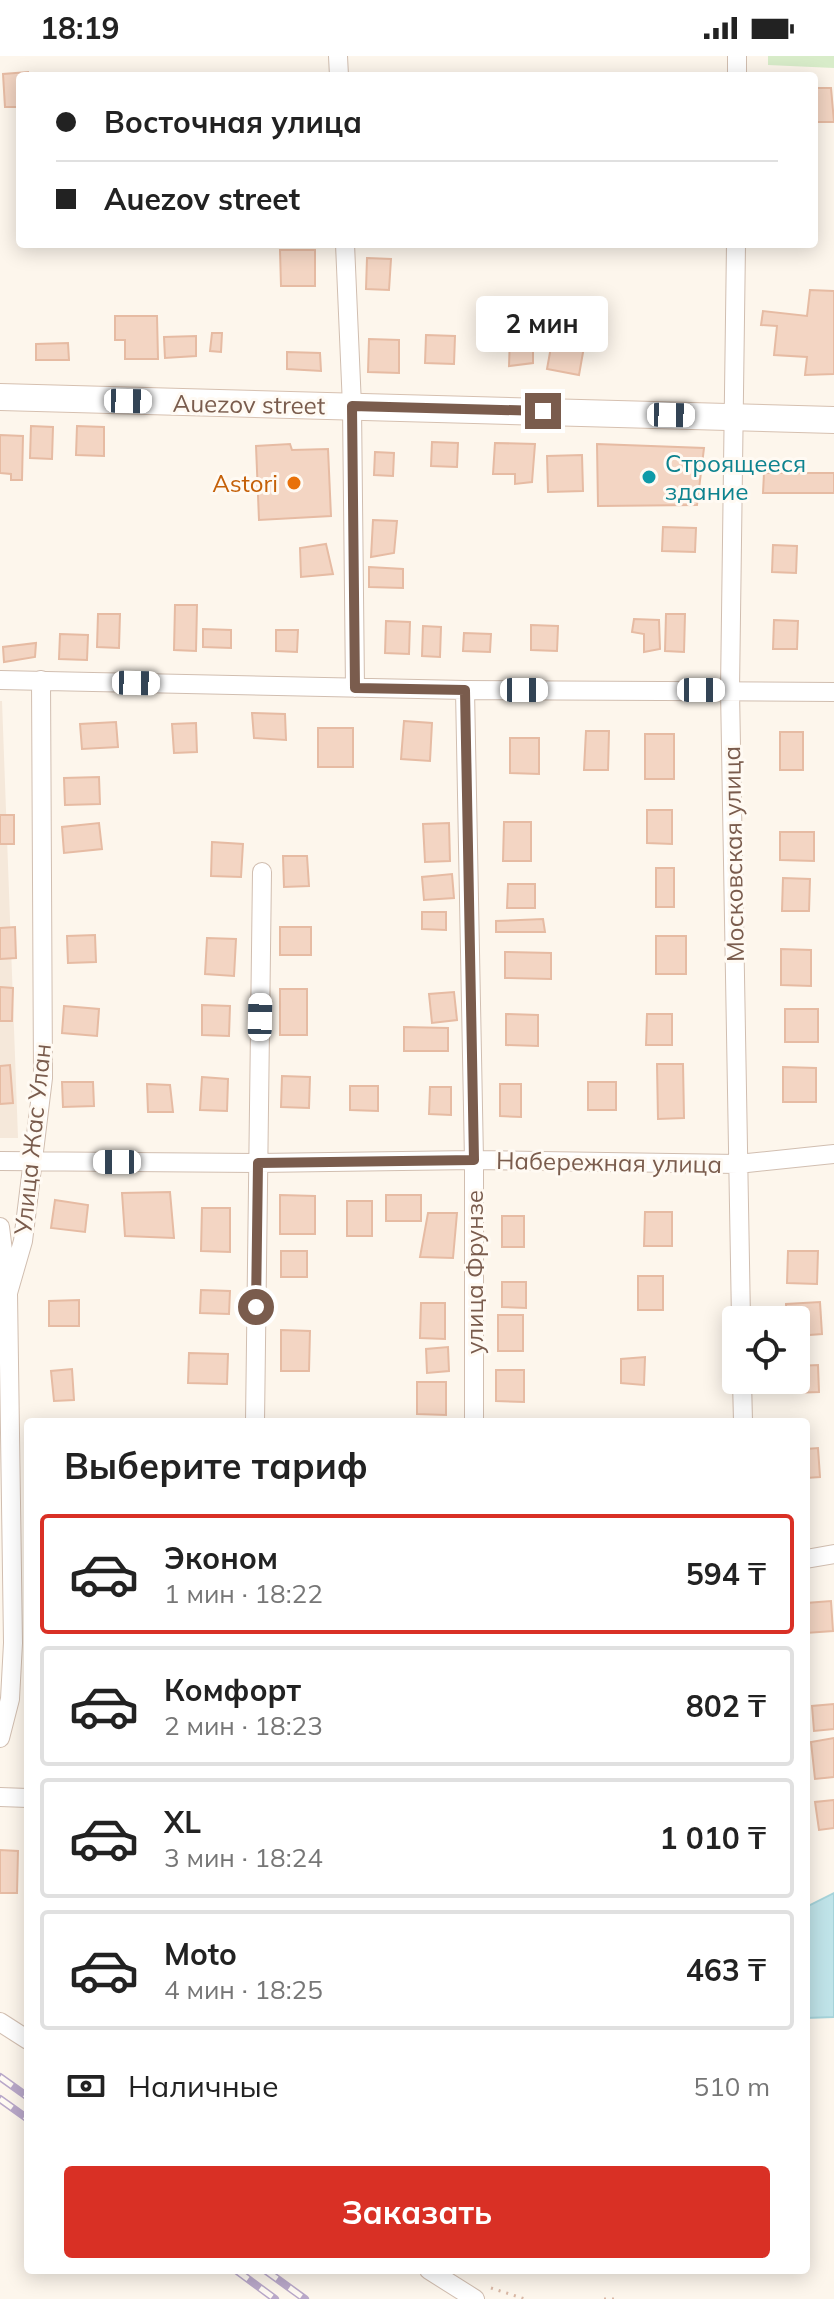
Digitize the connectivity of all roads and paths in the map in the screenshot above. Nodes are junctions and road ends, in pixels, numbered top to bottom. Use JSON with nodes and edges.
{"nodes":[{"id":1,"x":345,"y":248,"type":"edge"},
{"id":2,"x":736,"y":248,"type":"edge"},
{"id":3,"x":0,"y":397,"type":"edge"},
{"id":4,"x":352,"y":406,"type":"junction"},
{"id":5,"x":735,"y":417,"type":"junction"},
{"id":6,"x":834,"y":420,"type":"edge"},
{"id":7,"x":0,"y":680,"type":"edge"},
{"id":8,"x":41,"y":680,"type":"junction"},
{"id":9,"x":355,"y":688,"type":"junction"},
{"id":10,"x":465,"y":690,"type":"junction"},
{"id":11,"x":730,"y":690,"type":"junction"},
{"id":12,"x":834,"y":692,"type":"edge"},
{"id":13,"x":262,"y":872,"type":"dead end"},
{"id":14,"x":834,"y":1154,"type":"edge"},
{"id":15,"x":474,"y":1160,"type":"junction"},
{"id":16,"x":0,"y":1161,"type":"edge"},
{"id":17,"x":33,"y":1162,"type":"junction"},
{"id":18,"x":258,"y":1163,"type":"junction"},
{"id":19,"x":738,"y":1164,"type":"junction"},
{"id":20,"x":0,"y":1227,"type":"edge"},
{"id":21,"x":8,"y":1293,"type":"junction"},
{"id":22,"x":741,"y":1306,"type":"edge"},
{"id":23,"x":742,"y":1394,"type":"edge"},
{"id":24,"x":255,"y":1418,"type":"edge"},
{"id":25,"x":474,"y":1418,"type":"edge"},
{"id":26,"x":743,"y":1418,"type":"edge"},
{"id":27,"x":834,"y":1554,"type":"edge"},
{"id":28,"x":810,"y":1558,"type":"edge"},
{"id":29,"x":0,"y":1738,"type":"edge"},
{"id":30,"x":0,"y":1797,"type":"edge"},
{"id":31,"x":24,"y":1798,"type":"edge"},
{"id":32,"x":0,"y":2022,"type":"edge"},
{"id":33,"x":24,"y":2037,"type":"edge"},
{"id":34,"x":435,"y":2274,"type":"edge"},
{"id":35,"x":475,"y":2299,"type":"edge"},
{"id":36,"x":604,"y":2299,"type":"edge"},
{"id":37,"x":617,"y":2299,"type":"edge"}],
"edges":[{"from":1,"to":4,"type":"street"},
{"from":2,"to":5,"type":"street","name":"Московская улица"},
{"from":3,"to":4,"type":"main road","name":"Auezov street"},
{"from":4,"to":5,"type":"main road","name":"Auezov street"},
{"from":4,"to":9,"type":"street"},
{"from":5,"to":6,"type":"main road","name":"Auezov street"},
{"from":5,"to":11,"type":"street","name":"Московская улица"},
{"from":7,"to":8,"type":"street"},
{"from":8,"to":9,"type":"street"},
{"from":8,"to":17,"type":"street","name":"Улица Жас Улан"},
{"from":9,"to":10,"type":"street"},
{"from":10,"to":11,"type":"street"},
{"from":10,"to":15,"type":"street","name":"улица Фрунзе"},
{"from":11,"to":12,"type":"street"},
{"from":11,"to":19,"type":"street","name":"Московская улица"},
{"from":13,"to":18,"type":"street"},
{"from":14,"to":19,"type":"street","name":"Набережная улица"},
{"from":15,"to":18,"type":"street","name":"Набережная улица"},
{"from":15,"to":19,"type":"street","name":"Набережная улица"},
{"from":15,"to":25,"type":"street","name":"улица Фрунзе"},
{"from":16,"to":17,"type":"street","name":"Набережная улица"},
{"from":17,"to":18,"type":"street","name":"Набережная улица"},
{"from":17,"to":21,"type":"street","name":"Улица Жас Улан"},
{"from":18,"to":24,"type":"street"},
{"from":19,"to":22,"type":"street","name":"Московская улица"},
{"from":20,"to":21,"type":"street"},
{"from":21,"to":29,"type":"street","name":"Улица Жас Улан"},
{"from":23,"to":26,"type":"street"},
{"from":27,"to":28,"type":"street"},
{"from":30,"to":31,"type":"street"},
{"from":32,"to":33,"type":"street"},
{"from":34,"to":35,"type":"street"},
{"from":36,"to":37,"type":"path"}]}
